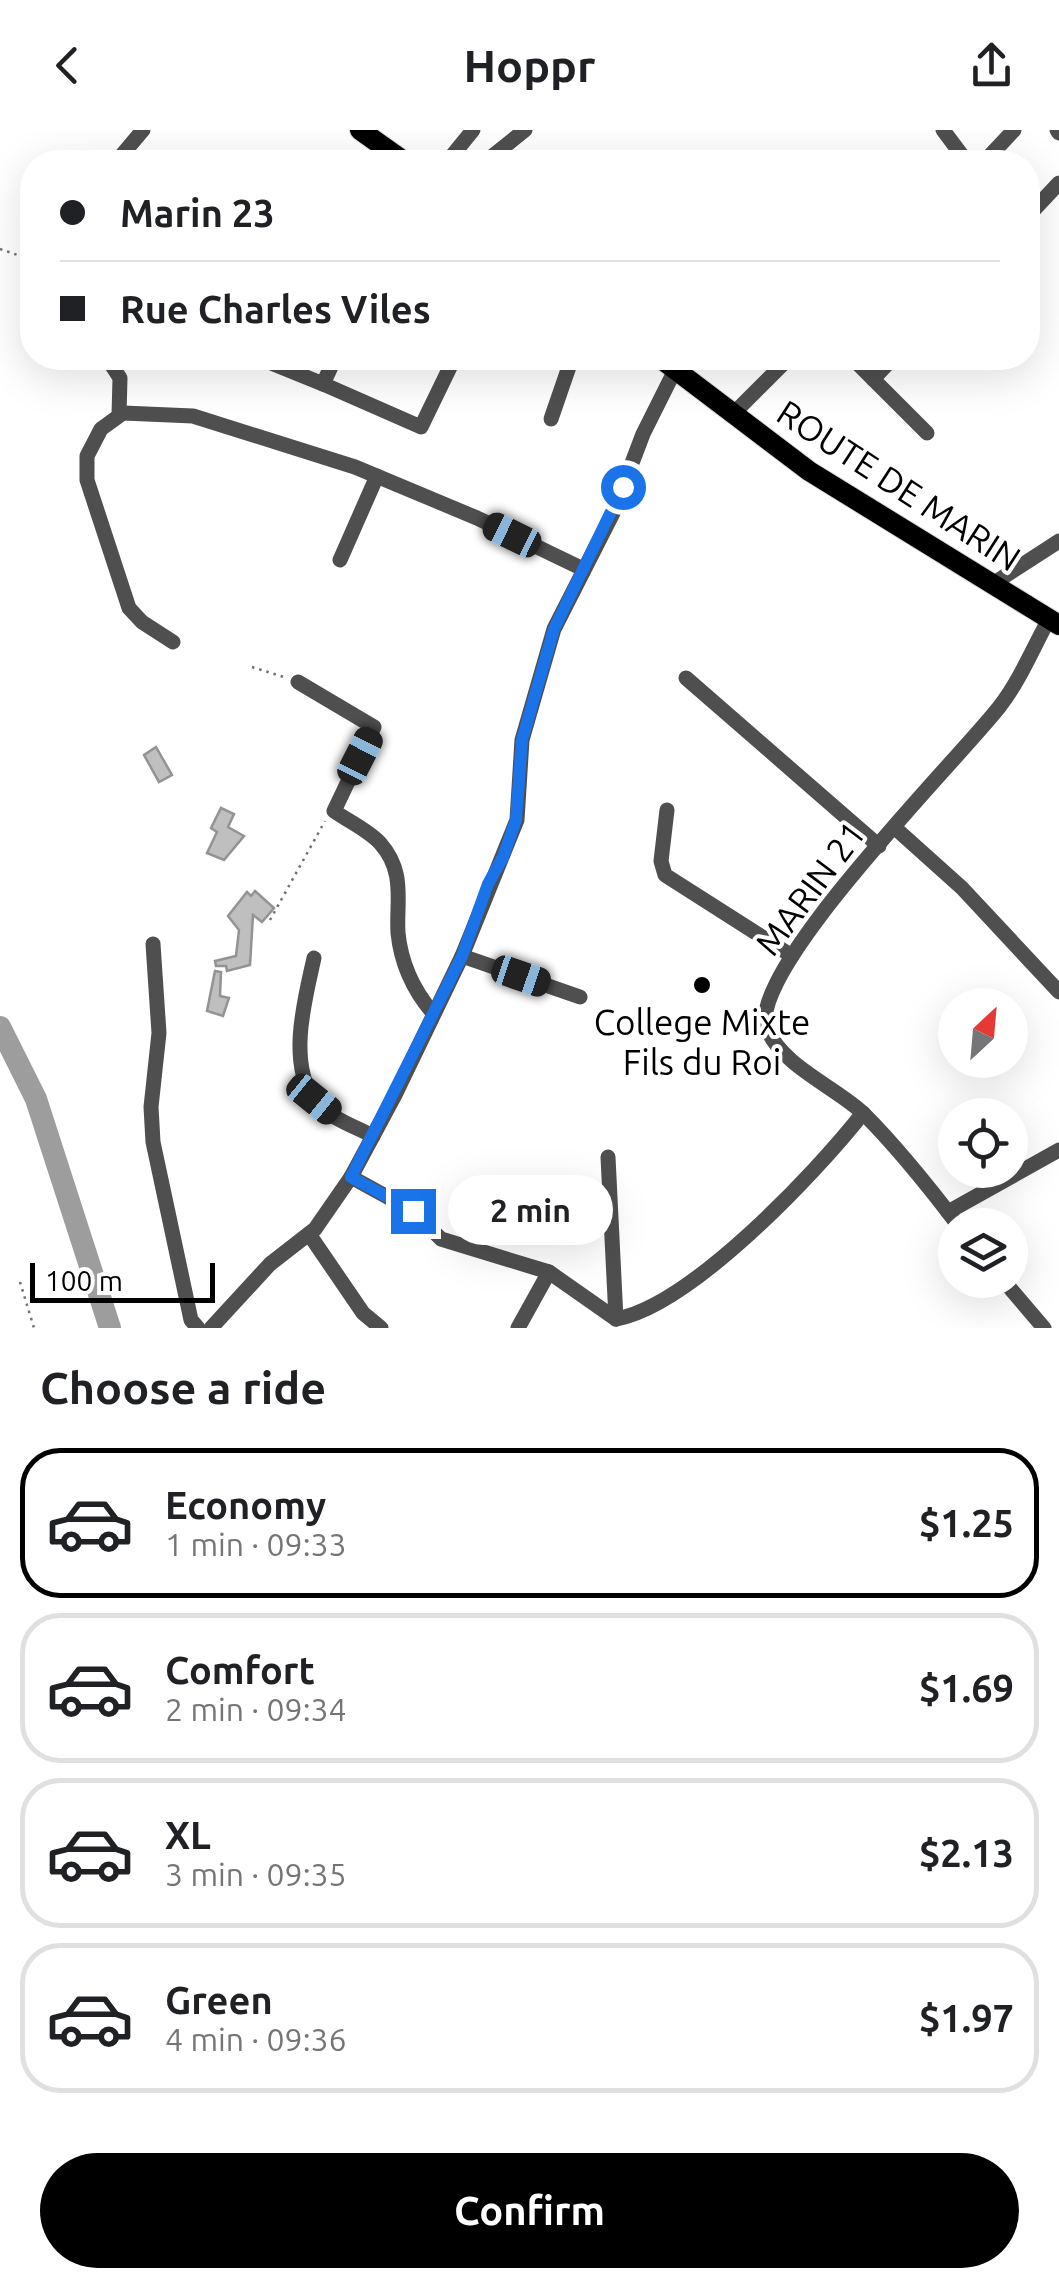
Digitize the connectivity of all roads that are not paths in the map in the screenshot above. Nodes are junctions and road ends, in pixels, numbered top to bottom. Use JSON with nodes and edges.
{"nodes":[{"id":1,"x":142,"y":130,"type":"edge"},
{"id":2,"x":360,"y":130,"type":"edge"},
{"id":3,"x":473,"y":130,"type":"edge"},
{"id":4,"x":525,"y":130,"type":"edge"},
{"id":5,"x":1014,"y":130,"type":"edge"},
{"id":6,"x":126,"y":150,"type":"edge"},
{"id":7,"x":388,"y":150,"type":"edge"},
{"id":8,"x":457,"y":150,"type":"edge"},
{"id":9,"x":500,"y":150,"type":"edge"},
{"id":10,"x":995,"y":150,"type":"edge"},
{"id":11,"x":1059,"y":183,"type":"edge"},
{"id":12,"x":1040,"y":203,"type":"edge"},
{"id":13,"x":115,"y":370,"type":"edge"},
{"id":14,"x":289,"y":370,"type":"edge"},
{"id":15,"x":330,"y":370,"type":"edge"},
{"id":16,"x":449,"y":370,"type":"edge"},
{"id":17,"x":568,"y":370,"type":"edge"},
{"id":18,"x":666,"y":370,"type":"edge"},
{"id":19,"x":676,"y":370,"type":"edge"},
{"id":20,"x":777,"y":370,"type":"edge"},
{"id":21,"x":864,"y":370,"type":"edge"},
{"id":22,"x":880,"y":370,"type":"edge"},
{"id":23,"x":872,"y":378,"type":"junction"},
{"id":24,"x":324,"y":384,"type":"junction"},
{"id":25,"x":733,"y":414,"type":"junction"},
{"id":26,"x":119,"y":415,"type":"junction"},
{"id":27,"x":551,"y":419,"type":"dead end"},
{"id":28,"x":927,"y":432,"type":"dead end"},
{"id":29,"x":377,"y":476,"type":"junction"},
{"id":30,"x":1059,"y":541,"type":"edge"},
{"id":31,"x":340,"y":560,"type":"dead end"},
{"id":32,"x":583,"y":569,"type":"junction"},
{"id":33,"x":992,"y":585,"type":"junction"},
{"id":34,"x":1054,"y":622,"type":"edge"},
{"id":35,"x":173,"y":642,"type":"dead end"},
{"id":36,"x":686,"y":678,"type":"dead end"},
{"id":37,"x":298,"y":682,"type":"road end"},
{"id":38,"x":668,"y":810,"type":"dead end"},
{"id":39,"x":894,"y":828,"type":"junction"},
{"id":40,"x":879,"y":846,"type":"junction"},
{"id":41,"x":153,"y":944,"type":"dead end"},
{"id":42,"x":462,"y":956,"type":"junction"},
{"id":43,"x":792,"y":956,"type":"junction"},
{"id":44,"x":314,"y":958,"type":"dead end"},
{"id":45,"x":1059,"y":992,"type":"edge"},
{"id":46,"x":580,"y":997,"type":"dead end"},
{"id":47,"x":432,"y":1012,"type":"junction"},
{"id":48,"x":863,"y":1113,"type":"junction"},
{"id":49,"x":373,"y":1136,"type":"junction"},
{"id":50,"x":1059,"y":1150,"type":"edge"},
{"id":51,"x":608,"y":1157,"type":"dead end"},
{"id":52,"x":351,"y":1177,"type":"junction"},
{"id":53,"x":944,"y":1208,"type":"edge"},
{"id":54,"x":970,"y":1208,"type":"edge"},
{"id":55,"x":309,"y":1234,"type":"junction"},
{"id":56,"x":549,"y":1272,"type":"junction"},
{"id":57,"x":1018,"y":1298,"type":"edge"},
{"id":58,"x":616,"y":1324,"type":"edge"},
{"id":59,"x":198,"y":1328,"type":"edge"},
{"id":60,"x":211,"y":1328,"type":"edge"},
{"id":61,"x":380,"y":1328,"type":"edge"},
{"id":62,"x":518,"y":1328,"type":"edge"},
{"id":63,"x":1044,"y":1328,"type":"edge"}],
"edges":[{"from":1,"to":6,"type":"street"},
{"from":2,"to":7,"type":"main road"},
{"from":3,"to":8,"type":"street"},
{"from":4,"to":9,"type":"street"},
{"from":5,"to":10,"type":"street"},
{"from":11,"to":12,"type":"street"},
{"from":13,"to":26,"type":"street"},
{"from":14,"to":24,"type":"street"},
{"from":15,"to":24,"type":"street"},
{"from":16,"to":24,"type":"street"},
{"from":17,"to":27,"type":"street"},
{"from":18,"to":32,"type":"street"},
{"from":19,"to":25,"type":"main road","name":"ROUTE DE MARIN"},
{"from":20,"to":25,"type":"street"},
{"from":21,"to":23,"type":"street"},
{"from":22,"to":23,"type":"street"},
{"from":23,"to":28,"type":"street"},
{"from":25,"to":33,"type":"main road","name":"ROUTE DE MARIN"},
{"from":26,"to":29,"type":"street"},
{"from":26,"to":35,"type":"street"},
{"from":29,"to":31,"type":"street"},
{"from":29,"to":32,"type":"street"},
{"from":30,"to":33,"type":"street"},
{"from":32,"to":42,"type":"street"},
{"from":33,"to":34,"type":"main road","name":"ROUTE DE MARIN"},
{"from":34,"to":39,"type":"street","name":"MARIN 21"},
{"from":36,"to":40,"type":"street"},
{"from":37,"to":47,"type":"street"},
{"from":38,"to":43,"type":"street"},
{"from":39,"to":40,"type":"street","name":"MARIN 21"},
{"from":39,"to":45,"type":"street"},
{"from":40,"to":43,"type":"street","name":"MARIN 21"},
{"from":41,"to":59,"type":"street"},
{"from":42,"to":46,"type":"street"},
{"from":42,"to":47,"type":"street"},
{"from":43,"to":48,"type":"street","name":"MARIN 21"},
{"from":44,"to":49,"type":"street"},
{"from":47,"to":49,"type":"street"},
{"from":48,"to":53,"type":"street","name":"MARIN 21"},
{"from":48,"to":58,"type":"street"},
{"from":49,"to":52,"type":"street"},
{"from":50,"to":54,"type":"street"},
{"from":51,"to":58,"type":"street"},
{"from":52,"to":55,"type":"street"},
{"from":52,"to":56,"type":"street"},
{"from":55,"to":60,"type":"street"},
{"from":55,"to":61,"type":"street"},
{"from":56,"to":58,"type":"street"},
{"from":56,"to":62,"type":"street"},
{"from":57,"to":63,"type":"street"}]}
